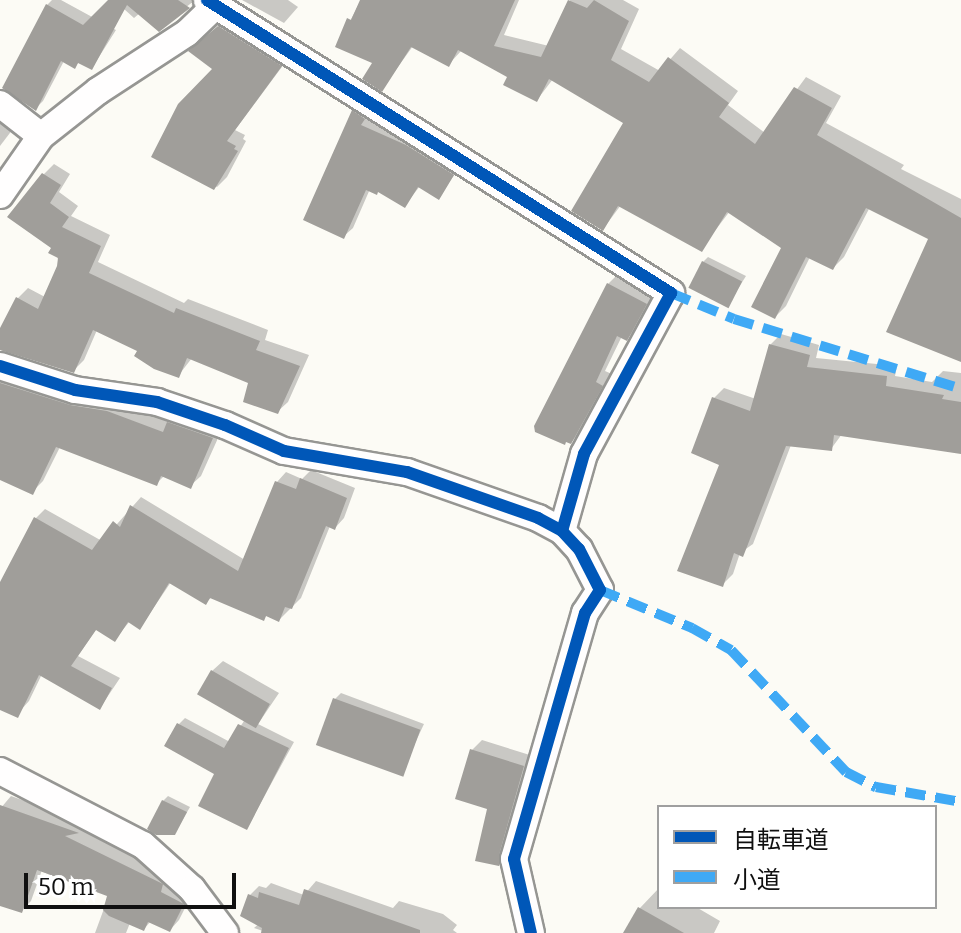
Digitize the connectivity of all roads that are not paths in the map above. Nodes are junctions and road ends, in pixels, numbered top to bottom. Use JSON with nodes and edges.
{"nodes":[{"id":1,"x":211,"y":3,"type":"edge"},
{"id":2,"x":0,"y":104,"type":"edge"},
{"id":3,"x":41,"y":136,"type":"junction"},
{"id":4,"x":0,"y":195,"type":"edge"},
{"id":5,"x":0,"y":366,"type":"edge"},
{"id":6,"x":562,"y":531,"type":"junction"},
{"id":7,"x":0,"y":771,"type":"edge"},
{"id":8,"x":221,"y":932,"type":"edge"},
{"id":9,"x":531,"y":933,"type":"edge"}],
"edges":[{"from":1,"to":3,"type":"street"},
{"from":1,"to":6,"type":"street"},
{"from":2,"to":3,"type":"street"},
{"from":3,"to":4,"type":"street"},
{"from":5,"to":6,"type":"street"},
{"from":6,"to":9,"type":"street"},
{"from":7,"to":8,"type":"street"}]}
